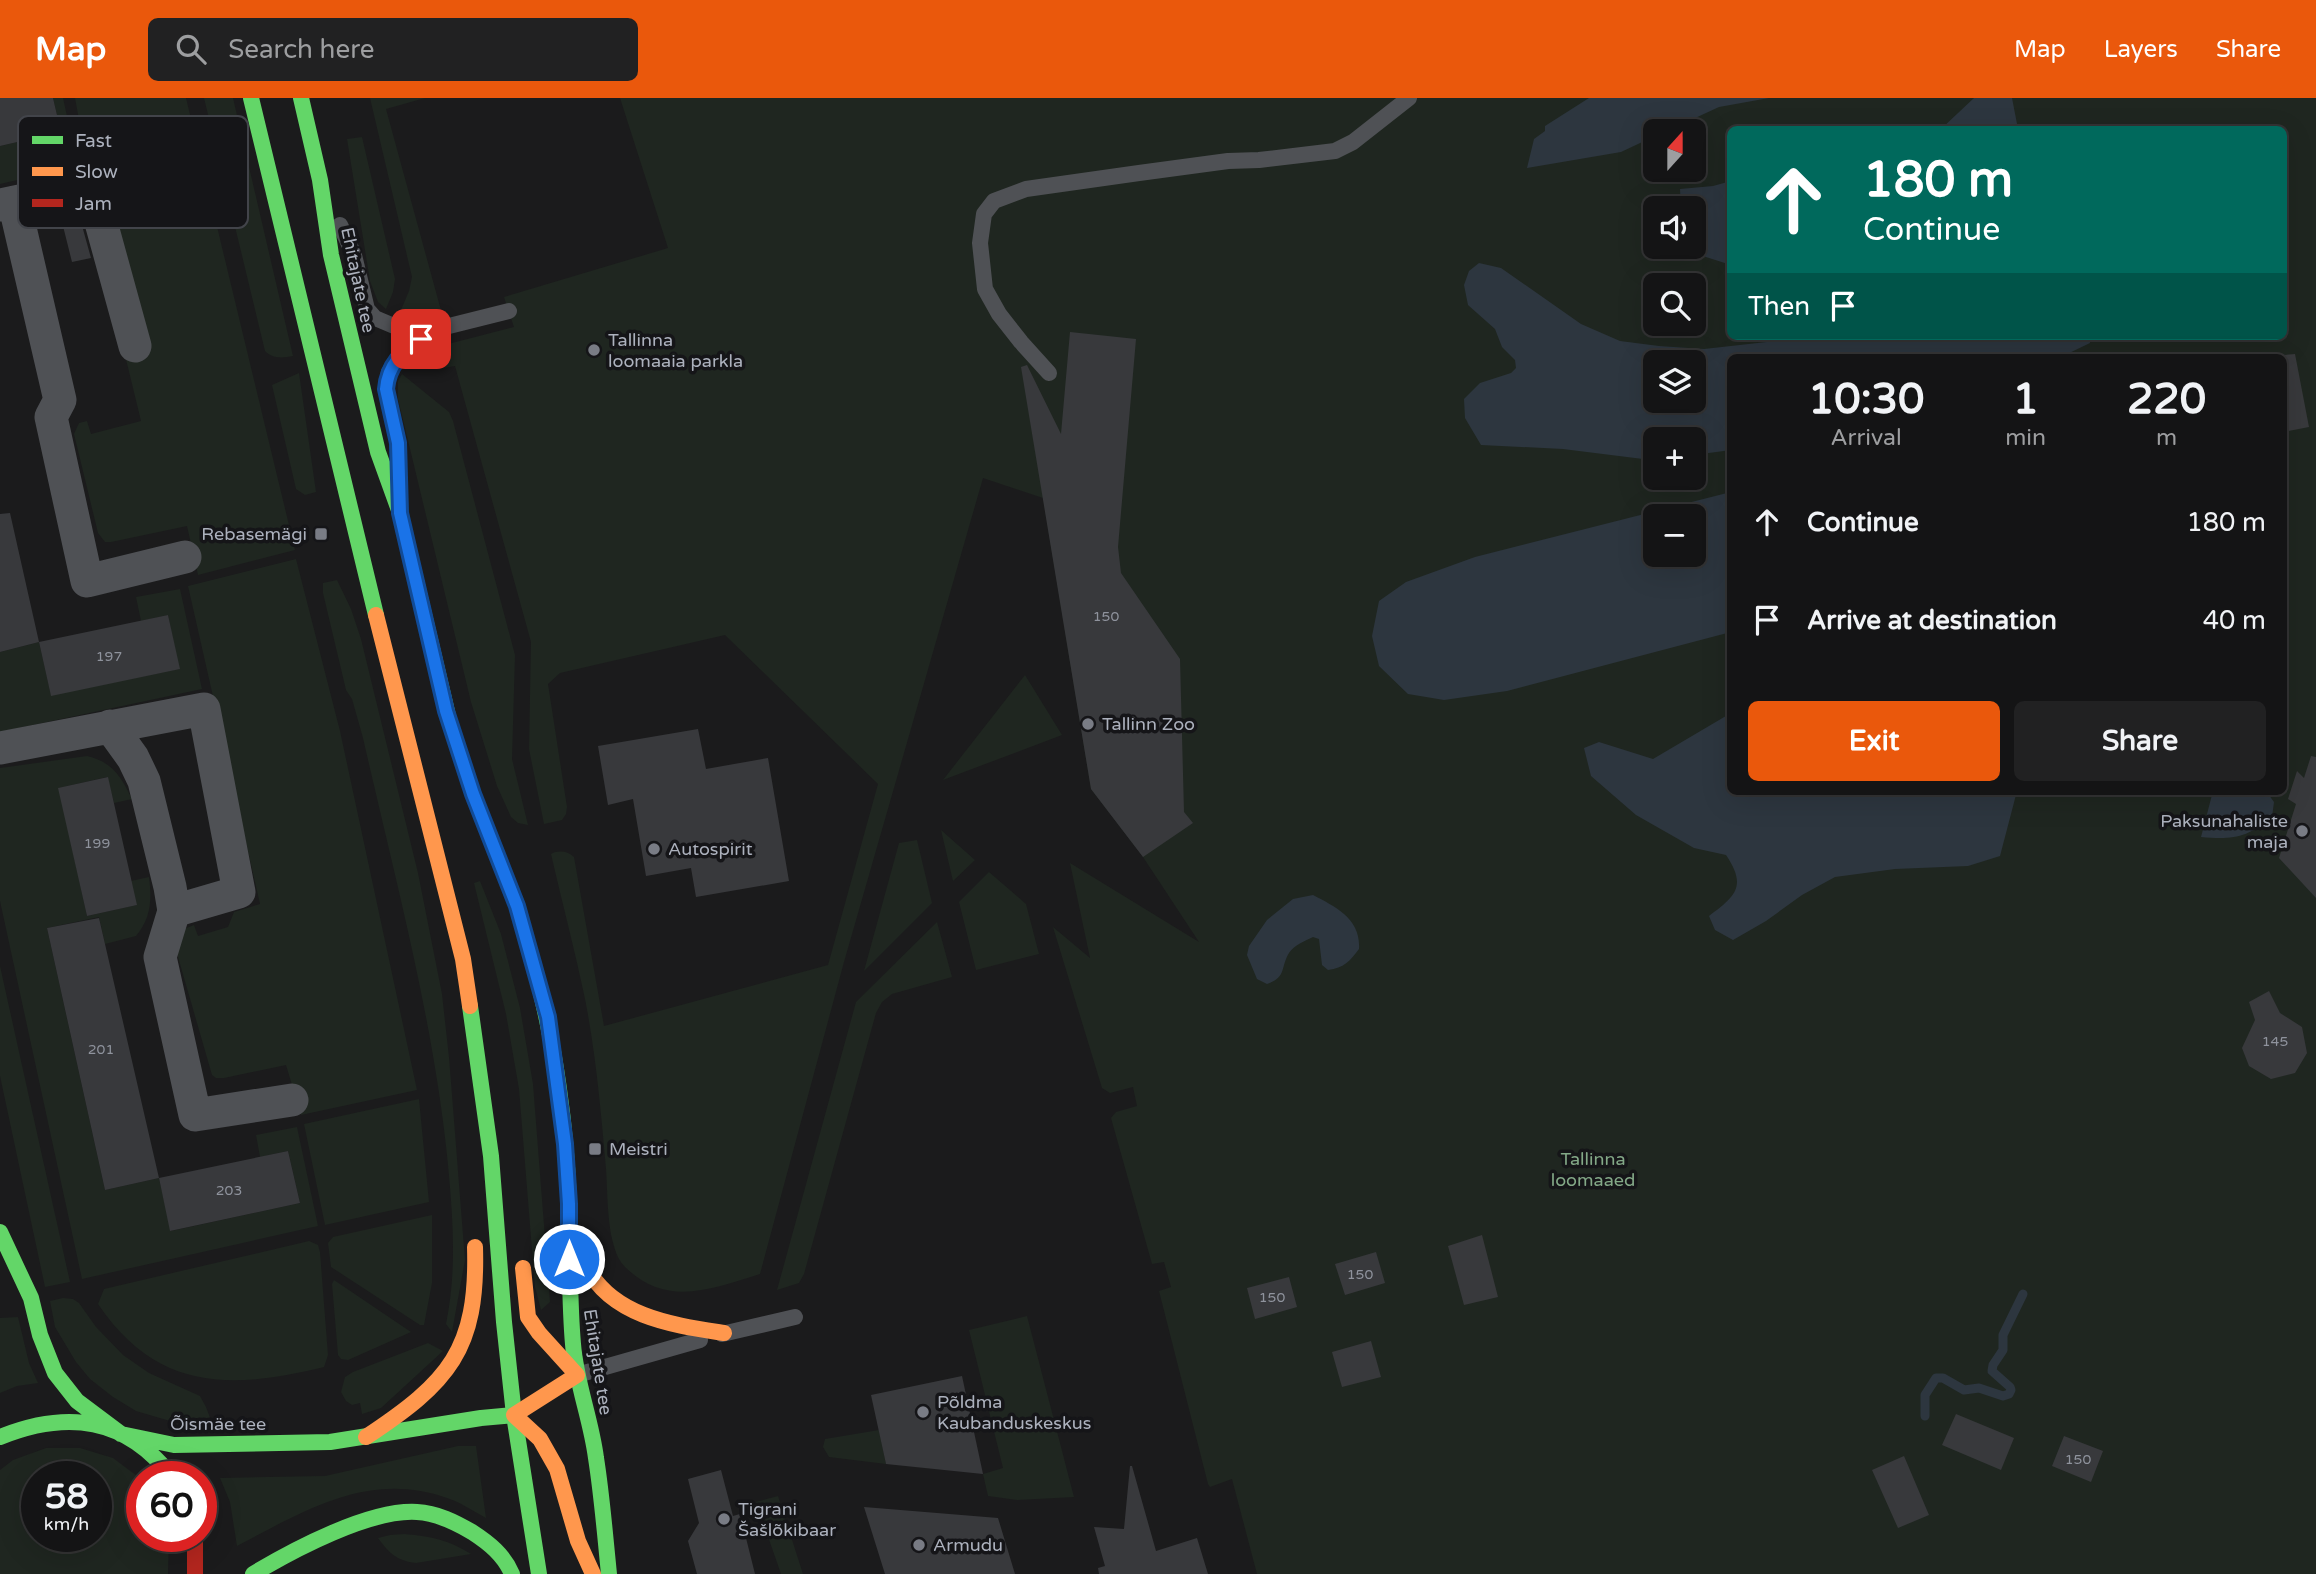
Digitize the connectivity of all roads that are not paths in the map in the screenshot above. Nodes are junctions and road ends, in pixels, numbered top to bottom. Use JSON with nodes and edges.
{"nodes":[{"id":1,"x":251,"y":98,"type":"edge"},
{"id":2,"x":301,"y":98,"type":"edge"},
{"id":3,"x":1409,"y":98,"type":"edge"},
{"id":4,"x":320,"y":180,"type":"junction"},
{"id":5,"x":7,"y":203,"type":"edge"},
{"id":6,"x":103,"y":228,"type":"edge"},
{"id":7,"x":509,"y":311,"type":"dead end"},
{"id":8,"x":437,"y":329,"type":"junction"},
{"id":9,"x":135,"y":346,"type":"dead end"},
{"id":10,"x":1049,"y":373,"type":"dead end"},
{"id":11,"x":400,"y":513,"type":"junction"},
{"id":12,"x":186,"y":557,"type":"dead end"},
{"id":13,"x":110,"y":726,"type":"junction"},
{"id":14,"x":0,"y":748,"type":"edge"},
{"id":15,"x":174,"y":911,"type":"junction"},
{"id":16,"x":292,"y":1100,"type":"dead end"},
{"id":17,"x":491,"y":1156,"type":"junction"},
{"id":18,"x":569,"y":1204,"type":"junction"},
{"id":19,"x":511,"y":1216,"type":"dead end"},
{"id":20,"x":0,"y":1232,"type":"edge"},
{"id":21,"x":521,"y":1253,"type":"dead end"},
{"id":22,"x":795,"y":1317,"type":"dead end"},
{"id":23,"x":724,"y":1333,"type":"junction"},
{"id":24,"x":577,"y":1375,"type":"junction"},
{"id":25,"x":514,"y":1415,"type":"junction"},
{"id":26,"x":121,"y":1434,"type":"junction"},
{"id":27,"x":0,"y":1437,"type":"edge"},
{"id":28,"x":366,"y":1437,"type":"junction"},
{"id":29,"x":158,"y":1461,"type":"edge"},
{"id":30,"x":195,"y":1552,"type":"edge"},
{"id":31,"x":195,"y":1574,"type":"edge"},
{"id":32,"x":253,"y":1574,"type":"edge"},
{"id":33,"x":512,"y":1574,"type":"edge"},
{"id":34,"x":539,"y":1574,"type":"edge"},
{"id":35,"x":593,"y":1574,"type":"edge"},
{"id":36,"x":609,"y":1574,"type":"edge"}],
"edges":[{"from":1,"to":17,"type":"main road"},
{"from":2,"to":4,"type":"main road","name":"Ehitajate tee"},
{"from":3,"to":10,"type":"lane"},
{"from":4,"to":8,"type":"lane"},
{"from":4,"to":11,"type":"main road","name":"Ehitajate tee"},
{"from":5,"to":12,"type":"street"},
{"from":6,"to":9,"type":"street"},
{"from":7,"to":8,"type":"lane"},
{"from":8,"to":11,"type":"lane"},
{"from":11,"to":18,"type":"main road","name":"Ehitajate tee"},
{"from":13,"to":14,"type":"street"},
{"from":13,"to":15,"type":"street"},
{"from":13,"to":15,"type":"street"},
{"from":15,"to":16,"type":"street"},
{"from":17,"to":19,"type":"main road"},
{"from":17,"to":25,"type":"main road"},
{"from":17,"to":28,"type":"main road"},
{"from":18,"to":23,"type":"main road"},
{"from":18,"to":24,"type":"main road","name":"Ehitajate tee"},
{"from":20,"to":26,"type":"main road","name":"Õismäe tee"},
{"from":21,"to":24,"type":"main road"},
{"from":22,"to":23,"type":"lane"},
{"from":23,"to":24,"type":"lane"},
{"from":24,"to":25,"type":"main road"},
{"from":24,"to":36,"type":"main road","name":"Ehitajate tee"},
{"from":25,"to":28,"type":"main road","name":"Õismäe tee"},
{"from":25,"to":34,"type":"main road"},
{"from":25,"to":35,"type":"main road"},
{"from":26,"to":27,"type":"main road"},
{"from":26,"to":28,"type":"main road","name":"Õismäe tee"},
{"from":26,"to":29,"type":"main road"},
{"from":30,"to":31,"type":"main road"},
{"from":32,"to":33,"type":"main road"}]}
